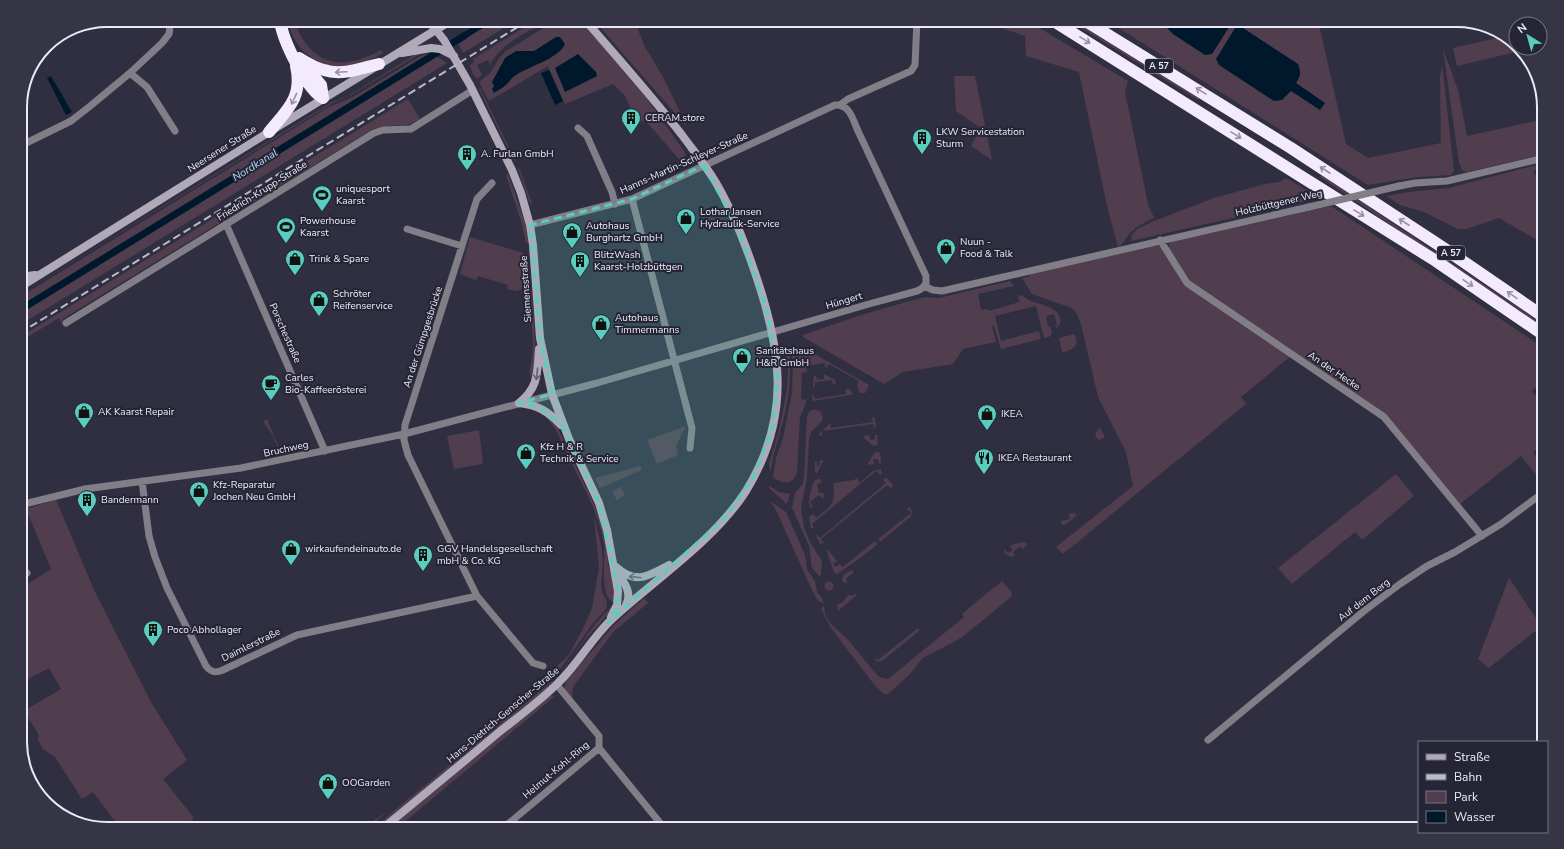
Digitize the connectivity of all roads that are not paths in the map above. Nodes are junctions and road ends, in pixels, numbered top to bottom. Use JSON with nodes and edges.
{"nodes":[{"id":1,"x":171,"y":27,"type":"edge"},
{"id":2,"x":282,"y":27,"type":"edge"},
{"id":3,"x":433,"y":27,"type":"edge"},
{"id":4,"x":441,"y":27,"type":"edge"},
{"id":5,"x":448,"y":27,"type":"edge"},
{"id":6,"x":591,"y":27,"type":"edge"},
{"id":7,"x":917,"y":27,"type":"edge"},
{"id":8,"x":1063,"y":27,"type":"edge"},
{"id":9,"x":1095,"y":27,"type":"edge"},
{"id":10,"x":436,"y":30,"type":"junction"},
{"id":11,"x":444,"y":40,"type":"junction"},
{"id":12,"x":396,"y":54,"type":"junction"},
{"id":13,"x":454,"y":57,"type":"junction"},
{"id":14,"x":297,"y":60,"type":"junction"},
{"id":15,"x":379,"y":64,"type":"junction"},
{"id":16,"x":130,"y":73,"type":"junction"},
{"id":17,"x":473,"y":90,"type":"junction"},
{"id":18,"x":323,"y":98,"type":"junction"},
{"id":19,"x":841,"y":104,"type":"junction"},
{"id":20,"x":578,"y":128,"type":"dead end"},
{"id":21,"x":175,"y":131,"type":"dead end"},
{"id":22,"x":269,"y":132,"type":"junction"},
{"id":23,"x":27,"y":142,"type":"edge"},
{"id":24,"x":1537,"y":160,"type":"edge"},
{"id":25,"x":704,"y":165,"type":"junction"},
{"id":26,"x":492,"y":182,"type":"dead end"},
{"id":27,"x":632,"y":199,"type":"junction"},
{"id":28,"x":615,"y":204,"type":"junction"},
{"id":29,"x":226,"y":224,"type":"junction"},
{"id":30,"x":530,"y":225,"type":"junction"},
{"id":31,"x":407,"y":229,"type":"dead end"},
{"id":32,"x":1160,"y":240,"type":"junction"},
{"id":33,"x":462,"y":246,"type":"junction"},
{"id":34,"x":42,"y":274,"type":"junction"},
{"id":35,"x":27,"y":276,"type":"edge"},
{"id":36,"x":27,"y":283,"type":"edge"},
{"id":37,"x":924,"y":286,"type":"junction"},
{"id":38,"x":1537,"y":312,"type":"edge"},
{"id":39,"x":66,"y":323,"type":"dead end"},
{"id":40,"x":1537,"y":330,"type":"edge"},
{"id":41,"x":773,"y":332,"type":"junction"},
{"id":42,"x":540,"y":338,"type":"junction"},
{"id":43,"x":674,"y":360,"type":"junction"},
{"id":44,"x":552,"y":394,"type":"junction"},
{"id":45,"x":519,"y":403,"type":"junction"},
{"id":46,"x":563,"y":427,"type":"junction"},
{"id":47,"x":404,"y":434,"type":"junction"},
{"id":48,"x":690,"y":448,"type":"dead end"},
{"id":49,"x":325,"y":451,"type":"junction"},
{"id":50,"x":142,"y":481,"type":"junction"},
{"id":51,"x":1537,"y":497,"type":"edge"},
{"id":52,"x":27,"y":503,"type":"edge"},
{"id":53,"x":1482,"y":536,"type":"junction"},
{"id":54,"x":682,"y":559,"type":"junction"},
{"id":55,"x":614,"y":568,"type":"junction"},
{"id":56,"x":477,"y":596,"type":"junction"},
{"id":57,"x":626,"y":606,"type":"junction"},
{"id":58,"x":608,"y":623,"type":"junction"},
{"id":59,"x":542,"y":666,"type":"dead end"},
{"id":60,"x":557,"y":685,"type":"junction"},
{"id":61,"x":1208,"y":740,"type":"dead end"},
{"id":62,"x":598,"y":748,"type":"junction"},
{"id":63,"x":391,"y":822,"type":"edge"},
{"id":64,"x":510,"y":822,"type":"edge"},
{"id":65,"x":659,"y":822,"type":"edge"}],
"edges":[{"from":1,"to":16,"type":"street"},
{"from":2,"to":14,"type":"highway"},
{"from":3,"to":10,"type":"street"},
{"from":4,"to":10,"type":"street","name":"Neersener Straße"},
{"from":5,"to":11,"type":"street"},
{"from":6,"to":25,"type":"street","name":"Hans-Dietrich-Genscher-Straße"},
{"from":7,"to":19,"type":"street","name":"Hanns-Martin-Schleyer-Straße"},
{"from":8,"to":40,"type":"highway","number":"A 57","one_way":true},
{"from":38,"to":9,"type":"highway","number":"A 57","one_way":true},
{"from":10,"to":11,"type":"street","name":"Siemensstraße"},
{"from":10,"to":12,"type":"street","name":"Neersener Straße"},
{"from":11,"to":13,"type":"street","name":"Siemensstraße"},
{"from":12,"to":13,"type":"street"},
{"from":12,"to":15,"type":"street","name":"Neersener Straße"},
{"from":13,"to":17,"type":"street","name":"Siemensstraße"},
{"from":15,"to":14,"type":"highway","one_way":true},
{"from":14,"to":18,"type":"highway"},
{"from":14,"to":22,"type":"highway","one_way":true},
{"from":15,"to":18,"type":"street","name":"Neersener Straße"},
{"from":16,"to":21,"type":"street"},
{"from":16,"to":23,"type":"street"},
{"from":17,"to":29,"type":"street","name":"Friedrich-Krupp-Straße"},
{"from":17,"to":30,"type":"street","name":"Siemensstraße"},
{"from":18,"to":22,"type":"street","name":"Neersener Straße"},
{"from":19,"to":25,"type":"street","name":"Hanns-Martin-Schleyer-Straße"},
{"from":19,"to":37,"type":"street"},
{"from":20,"to":28,"type":"street"},
{"from":22,"to":34,"type":"street","name":"Neersener Straße"},
{"from":24,"to":32,"type":"street","name":"Holzbüttgener Weg","bridge":true},
{"from":25,"to":27,"type":"street","name":"Hanns-Martin-Schleyer-Straße"},
{"from":25,"to":41,"type":"street","name":"Hans-Dietrich-Genscher-Straße"},
{"from":26,"to":33,"type":"street","name":"An der Gümpgesbrücke"},
{"from":27,"to":28,"type":"street","name":"Hanns-Martin-Schleyer-Straße"},
{"from":27,"to":43,"type":"street"},
{"from":28,"to":30,"type":"street","name":"Hanns-Martin-Schleyer-Straße"},
{"from":29,"to":39,"type":"street","name":"Friedrich-Krupp-Straße"},
{"from":29,"to":49,"type":"street","name":"Porschestraße"},
{"from":30,"to":42,"type":"street","name":"Siemensstraße"},
{"from":31,"to":33,"type":"street"},
{"from":32,"to":37,"type":"street","name":"Holzbüttgener Weg"},
{"from":32,"to":53,"type":"street","name":"An der Hecke"},
{"from":33,"to":47,"type":"street","name":"An der Gümpgesbrücke"},
{"from":34,"to":35,"type":"street"},
{"from":34,"to":36,"type":"street","name":"Neersener Straße"},
{"from":37,"to":41,"type":"street","name":"Hüngert"},
{"from":41,"to":43,"type":"street","name":"Hüngert"},
{"from":41,"to":54,"type":"street","name":"Hans-Dietrich-Genscher-Straße"},
{"from":42,"to":44,"type":"street","name":"Siemensstraße"},
{"from":42,"to":45,"type":"street","one_way":true},
{"from":43,"to":44,"type":"street","name":"Hüngert"},
{"from":43,"to":48,"type":"street"},
{"from":44,"to":45,"type":"street","name":"Bruchweg"},
{"from":44,"to":46,"type":"street","name":"Siemensstraße"},
{"from":45,"to":46,"type":"street"},
{"from":45,"to":47,"type":"street","name":"Bruchweg"},
{"from":46,"to":55,"type":"street","name":"Siemensstraße"},
{"from":47,"to":49,"type":"street","name":"Bruchweg"},
{"from":47,"to":56,"type":"street"},
{"from":49,"to":50,"type":"street","name":"Bruchweg"},
{"from":50,"to":52,"type":"street","name":"Bruchweg"},
{"from":50,"to":56,"type":"street","name":"Daimlerstraße"},
{"from":51,"to":53,"type":"street","name":"Auf dem Berg"},
{"from":53,"to":61,"type":"street","name":"Auf dem Berg"},
{"from":54,"to":55,"type":"street","name":"Hans-Dietrich-Genscher-Straße","one_way":true},
{"from":54,"to":57,"type":"street","name":"Hans-Dietrich-Genscher-Straße"},
{"from":55,"to":57,"type":"street","name":"Siemensstraße"},
{"from":55,"to":58,"type":"street","name":"Siemensstraße"},
{"from":56,"to":59,"type":"street"},
{"from":57,"to":58,"type":"street","name":"Hans-Dietrich-Genscher-Straße"},
{"from":58,"to":60,"type":"street","name":"Hans-Dietrich-Genscher-Straße"},
{"from":60,"to":62,"type":"street"},
{"from":60,"to":63,"type":"street","name":"Hans-Dietrich-Genscher-Straße"},
{"from":62,"to":64,"type":"street","name":"Helmut-Kohl-Ring"},
{"from":62,"to":65,"type":"street","name":"Helmut-Kohl-Ring"}]}
